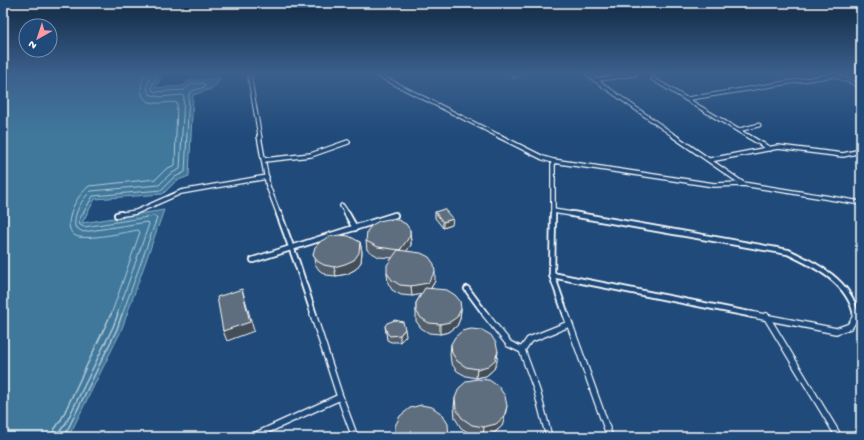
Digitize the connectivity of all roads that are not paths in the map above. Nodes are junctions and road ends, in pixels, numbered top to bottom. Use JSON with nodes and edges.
{"nodes":[{"id":1,"x":253,"y":95,"type":"edge"},
{"id":2,"x":417,"y":95,"type":"edge"},
{"id":3,"x":616,"y":95,"type":"edge"},
{"id":4,"x":679,"y":95,"type":"edge"},
{"id":5,"x":714,"y":95,"type":"edge"},
{"id":6,"x":686,"y":99,"type":"junction"},
{"id":7,"x":759,"y":125,"type":"dead end"},
{"id":8,"x":738,"y":130,"type":"junction"},
{"id":9,"x":348,"y":142,"type":"dead end"},
{"id":10,"x":770,"y":149,"type":"junction"},
{"id":11,"x":861,"y":151,"type":"edge"},
{"id":12,"x":264,"y":160,"type":"junction"},
{"id":13,"x":710,"y":160,"type":"junction"},
{"id":14,"x":553,"y":161,"type":"junction"},
{"id":15,"x":267,"y":177,"type":"junction"},
{"id":16,"x":742,"y":184,"type":"junction"},
{"id":17,"x":861,"y":203,"type":"edge"},
{"id":18,"x":342,"y":206,"type":"dead end"},
{"id":19,"x":553,"y":211,"type":"junction"},
{"id":20,"x":117,"y":215,"type":"dead end"},
{"id":21,"x":395,"y":215,"type":"dead end"},
{"id":22,"x":355,"y":228,"type":"junction"},
{"id":23,"x":290,"y":247,"type":"junction"},
{"id":24,"x":253,"y":260,"type":"dead end"},
{"id":25,"x":552,"y":275,"type":"junction"},
{"id":26,"x":467,"y":289,"type":"dead end"},
{"id":27,"x":766,"y":316,"type":"junction"},
{"id":28,"x":569,"y":324,"type":"junction"},
{"id":29,"x":522,"y":350,"type":"junction"},
{"id":30,"x":340,"y":397,"type":"junction"},
{"id":31,"x":252,"y":437,"type":"edge"},
{"id":32,"x":355,"y":437,"type":"edge"},
{"id":33,"x":549,"y":437,"type":"edge"},
{"id":34,"x":610,"y":437,"type":"edge"},
{"id":35,"x":839,"y":437,"type":"edge"}],
"edges":[{"from":1,"to":12,"type":"lane"},
{"from":2,"to":14,"type":"lane"},
{"from":3,"to":13,"type":"lane"},
{"from":4,"to":6,"type":"lane"},
{"from":5,"to":6,"type":"lane"},
{"from":6,"to":8,"type":"lane"},
{"from":7,"to":8,"type":"lane"},
{"from":8,"to":10,"type":"lane"},
{"from":9,"to":12,"type":"lane"},
{"from":10,"to":11,"type":"lane"},
{"from":10,"to":13,"type":"lane"},
{"from":12,"to":15,"type":"lane"},
{"from":13,"to":16,"type":"lane"},
{"from":14,"to":16,"type":"lane"},
{"from":14,"to":19,"type":"lane"},
{"from":15,"to":20,"type":"lane"},
{"from":15,"to":23,"type":"lane"},
{"from":16,"to":17,"type":"lane"},
{"from":18,"to":22,"type":"lane"},
{"from":19,"to":25,"type":"lane"},
{"from":19,"to":27,"type":"lane"},
{"from":21,"to":22,"type":"lane"},
{"from":22,"to":23,"type":"lane"},
{"from":23,"to":24,"type":"lane"},
{"from":23,"to":30,"type":"lane"},
{"from":25,"to":27,"type":"lane"},
{"from":25,"to":28,"type":"lane"},
{"from":26,"to":29,"type":"lane"},
{"from":27,"to":35,"type":"lane"},
{"from":28,"to":29,"type":"lane"},
{"from":28,"to":34,"type":"lane"},
{"from":29,"to":33,"type":"lane"},
{"from":30,"to":31,"type":"lane"},
{"from":30,"to":32,"type":"lane"}]}
